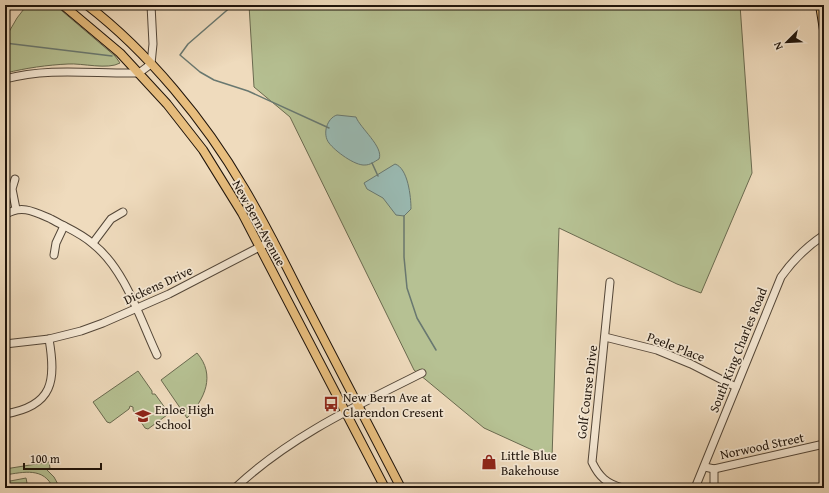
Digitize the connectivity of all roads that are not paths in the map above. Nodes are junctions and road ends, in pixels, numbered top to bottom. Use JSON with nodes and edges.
{"nodes":[{"id":1,"x":63,"y":5,"type":"edge"},
{"id":2,"x":87,"y":5,"type":"edge"},
{"id":3,"x":151,"y":5,"type":"edge"},
{"id":4,"x":820,"y":5,"type":"edge"},
{"id":5,"x":824,"y":30,"type":"edge"},
{"id":6,"x":150,"y":64,"type":"junction"},
{"id":7,"x":139,"y":73,"type":"junction"},
{"id":8,"x":5,"y":79,"type":"edge"},
{"id":9,"x":15,"y":179,"type":"dead end"},
{"id":10,"x":16,"y":209,"type":"junction"},
{"id":11,"x":122,"y":212,"type":"dead end"},
{"id":12,"x":5,"y":215,"type":"edge"},
{"id":13,"x":64,"y":226,"type":"junction"},
{"id":14,"x":824,"y":235,"type":"edge"},
{"id":15,"x":273,"y":240,"type":"junction"},
{"id":16,"x":93,"y":243,"type":"junction"},
{"id":17,"x":260,"y":247,"type":"junction"},
{"id":18,"x":54,"y":255,"type":"dead end"},
{"id":19,"x":610,"y":282,"type":"dead end"},
{"id":20,"x":136,"y":309,"type":"junction"},
{"id":21,"x":605,"y":337,"type":"junction"},
{"id":22,"x":49,"y":339,"type":"junction"},
{"id":23,"x":5,"y":344,"type":"edge"},
{"id":24,"x":157,"y":355,"type":"dead end"},
{"id":25,"x":422,"y":373,"type":"dead end"},
{"id":26,"x":736,"y":387,"type":"junction"},
{"id":27,"x":358,"y":404,"type":"junction"},
{"id":28,"x":345,"y":411,"type":"junction"},
{"id":29,"x":5,"y":414,"type":"edge"},
{"id":30,"x":824,"y":444,"type":"edge"},
{"id":31,"x":705,"y":468,"type":"junction"},
{"id":32,"x":714,"y":469,"type":"junction"},
{"id":33,"x":235,"y":488,"type":"edge"},
{"id":34,"x":385,"y":488,"type":"edge"},
{"id":35,"x":401,"y":488,"type":"edge"},
{"id":36,"x":623,"y":488,"type":"edge"},
{"id":37,"x":695,"y":488,"type":"edge"},
{"id":38,"x":714,"y":488,"type":"edge"}],
"edges":[{"from":1,"to":7,"type":"main road","name":"New Bern Avenue"},
{"from":2,"to":6,"type":"main road","name":"New Bern Avenue"},
{"from":3,"to":6,"type":"street"},
{"from":4,"to":5,"type":"main road"},
{"from":6,"to":7,"type":"street"},
{"from":6,"to":15,"type":"main road","name":"New Bern Avenue"},
{"from":7,"to":8,"type":"street"},
{"from":7,"to":17,"type":"main road","name":"New Bern Avenue"},
{"from":9,"to":10,"type":"street"},
{"from":10,"to":12,"type":"street"},
{"from":10,"to":13,"type":"street"},
{"from":11,"to":16,"type":"street"},
{"from":13,"to":16,"type":"street"},
{"from":13,"to":18,"type":"street"},
{"from":14,"to":26,"type":"street","name":"South King Charles Road"},
{"from":15,"to":17,"type":"street","name":"Dickens Drive"},
{"from":15,"to":27,"type":"main road","name":"New Bern Avenue"},
{"from":16,"to":20,"type":"street"},
{"from":17,"to":20,"type":"street","name":"Dickens Drive"},
{"from":17,"to":28,"type":"main road","name":"New Bern Avenue"},
{"from":19,"to":21,"type":"street","name":"Golf Course Drive"},
{"from":20,"to":22,"type":"street","name":"Dickens Drive"},
{"from":20,"to":24,"type":"street"},
{"from":21,"to":26,"type":"street","name":"Peele Place"},
{"from":21,"to":36,"type":"street","name":"Golf Course Drive"},
{"from":22,"to":23,"type":"street","name":"Dickens Drive"},
{"from":22,"to":29,"type":"street"},
{"from":25,"to":27,"type":"street"},
{"from":26,"to":31,"type":"street","name":"South King Charles Road"},
{"from":27,"to":28,"type":"street"},
{"from":27,"to":35,"type":"main road","name":"New Bern Avenue"},
{"from":28,"to":33,"type":"street"},
{"from":28,"to":34,"type":"main road","name":"New Bern Avenue"},
{"from":30,"to":32,"type":"street","name":"Norwood Street"},
{"from":31,"to":32,"type":"street","name":"Norwood Street"},
{"from":31,"to":37,"type":"street","name":"South King Charles Road"},
{"from":32,"to":38,"type":"street"}]}
